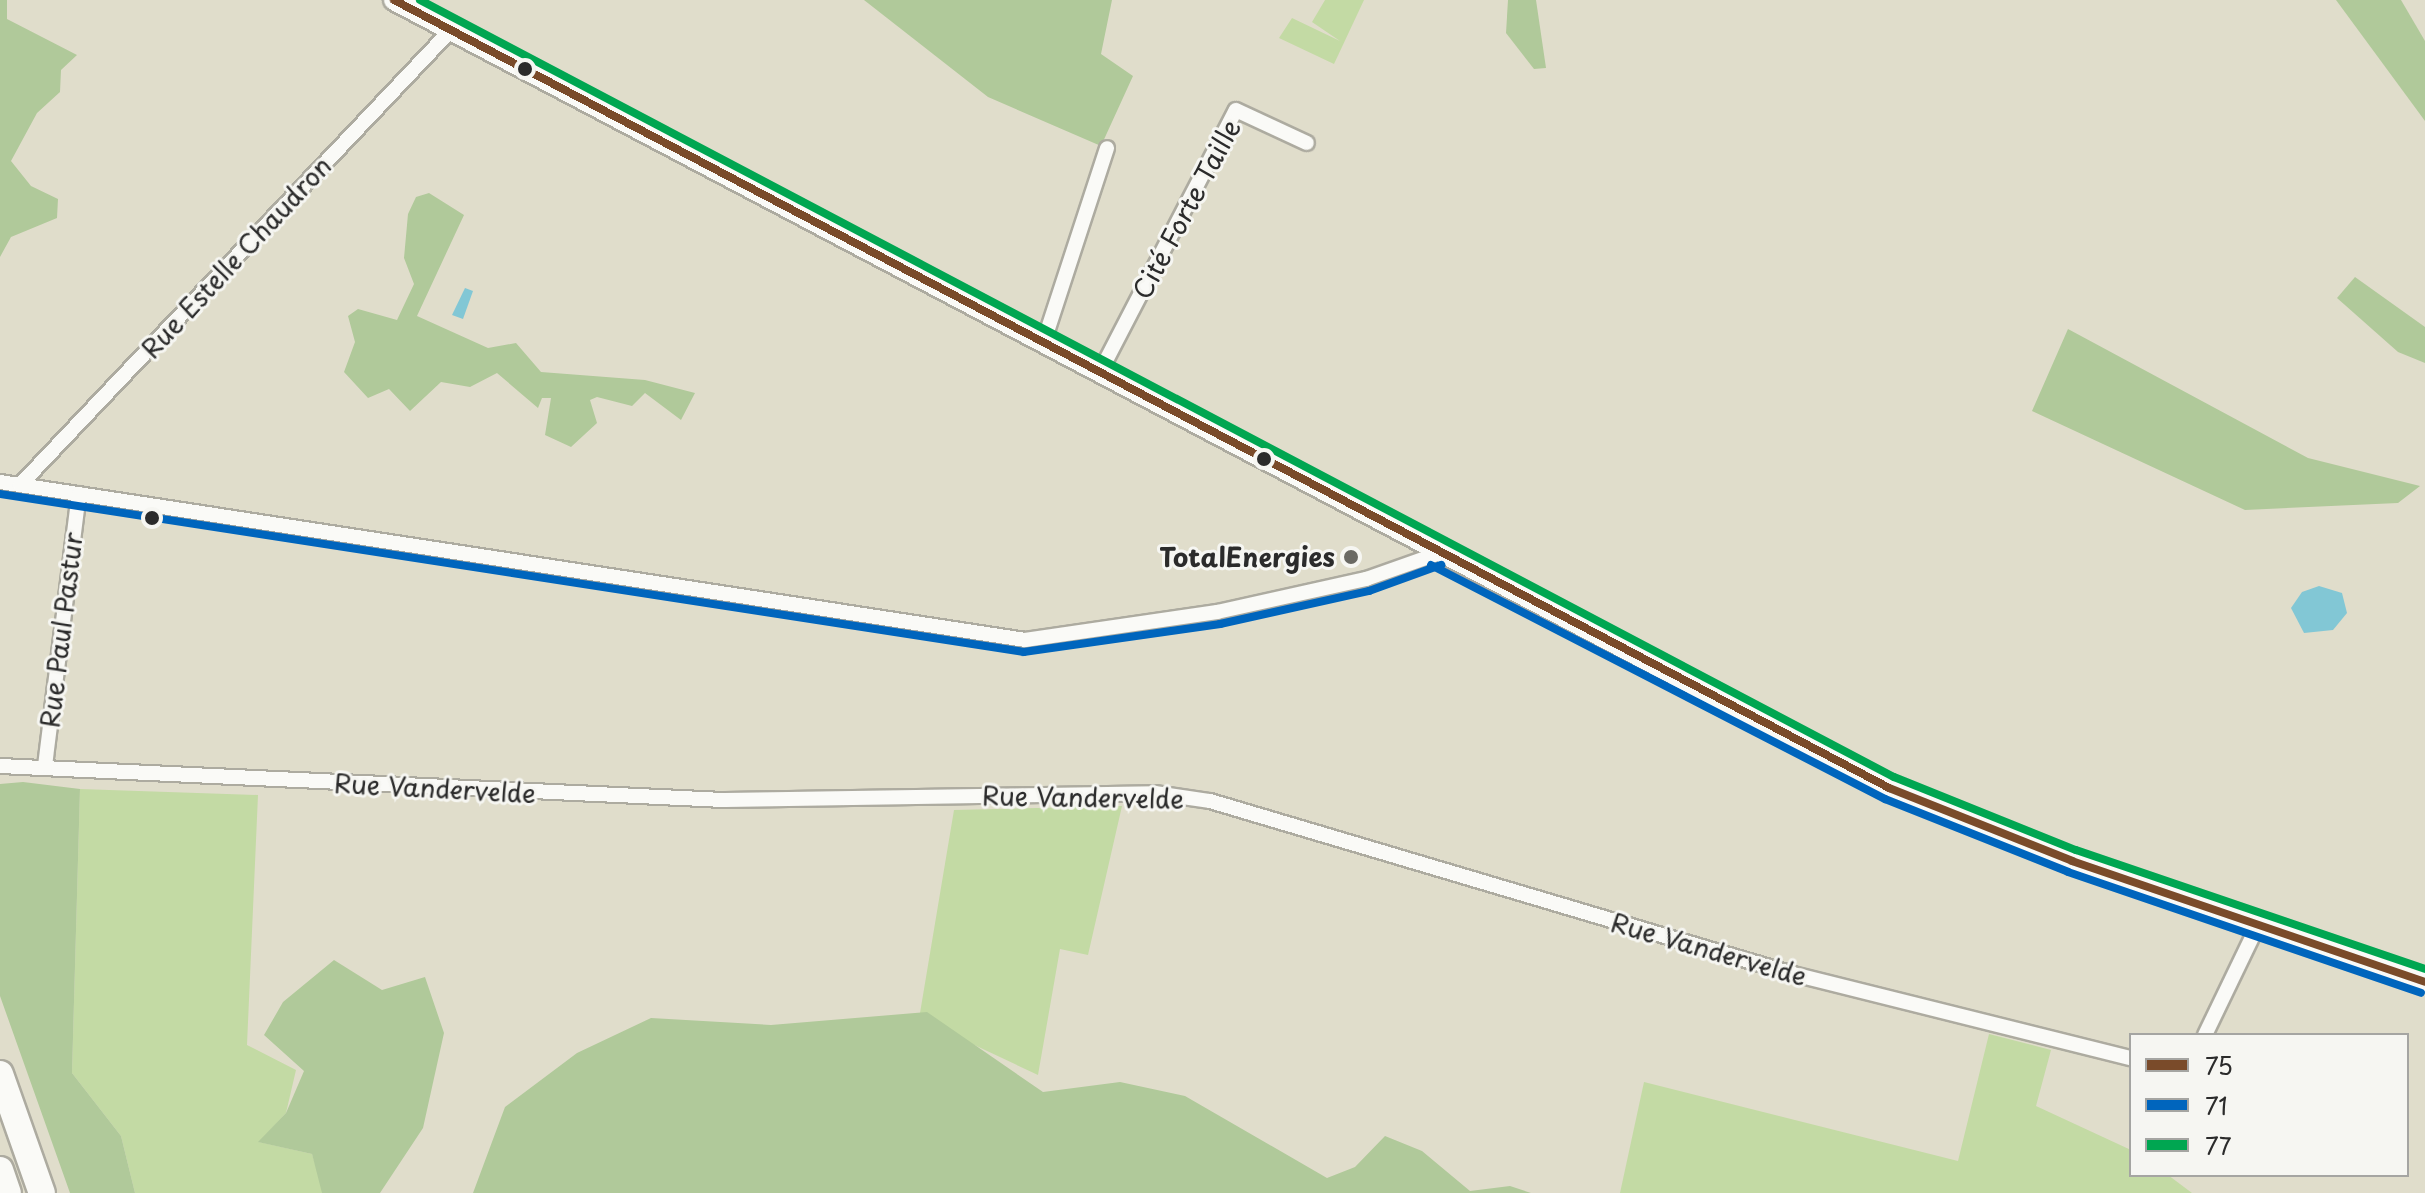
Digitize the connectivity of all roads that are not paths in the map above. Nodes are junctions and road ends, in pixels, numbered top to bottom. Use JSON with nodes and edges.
{"nodes":[{"id":1,"x":394,"y":0,"type":"edge"},
{"id":2,"x":451,"y":30,"type":"junction"},
{"id":3,"x":1307,"y":143,"type":"dead end"},
{"id":4,"x":1107,"y":148,"type":"dead end"},
{"id":5,"x":1043,"y":344,"type":"junction"},
{"id":6,"x":1099,"y":374,"type":"junction"},
{"id":7,"x":0,"y":482,"type":"edge"},
{"id":8,"x":20,"y":485,"type":"junction"},
{"id":9,"x":79,"y":494,"type":"junction"},
{"id":10,"x":1437,"y":554,"type":"junction"},
{"id":11,"x":0,"y":766,"type":"edge"},
{"id":12,"x":45,"y":766,"type":"junction"},
{"id":13,"x":2258,"y":925,"type":"junction"},
{"id":14,"x":2425,"y":982,"type":"edge"},
{"id":15,"x":2206,"y":1033,"type":"edge"},
{"id":16,"x":2129,"y":1058,"type":"edge"},
{"id":17,"x":0,"y":1074,"type":"edge"},
{"id":18,"x":0,"y":1170,"type":"edge"},
{"id":19,"x":40,"y":1189,"type":"edge"},
{"id":20,"x":8,"y":1193,"type":"edge"}],
"edges":[{"from":1,"to":2,"type":"main road"},
{"from":2,"to":5,"type":"main road"},
{"from":2,"to":8,"type":"street","name":"Rue Estelle Chaudron"},
{"from":3,"to":6,"type":"street","name":"Cité Forte Taille"},
{"from":4,"to":5,"type":"street"},
{"from":5,"to":6,"type":"main road"},
{"from":6,"to":10,"type":"main road"},
{"from":7,"to":8,"type":"street"},
{"from":8,"to":9,"type":"street"},
{"from":9,"to":10,"type":"street"},
{"from":9,"to":12,"type":"street","name":"Rue Paul Pastur"},
{"from":10,"to":13,"type":"main road"},
{"from":11,"to":12,"type":"street","name":"Rue Vandervelde"},
{"from":12,"to":16,"type":"street","name":"Rue Vandervelde"},
{"from":13,"to":14,"type":"main road"},
{"from":13,"to":15,"type":"street"},
{"from":17,"to":19,"type":"highway"},
{"from":18,"to":20,"type":"highway"}]}
